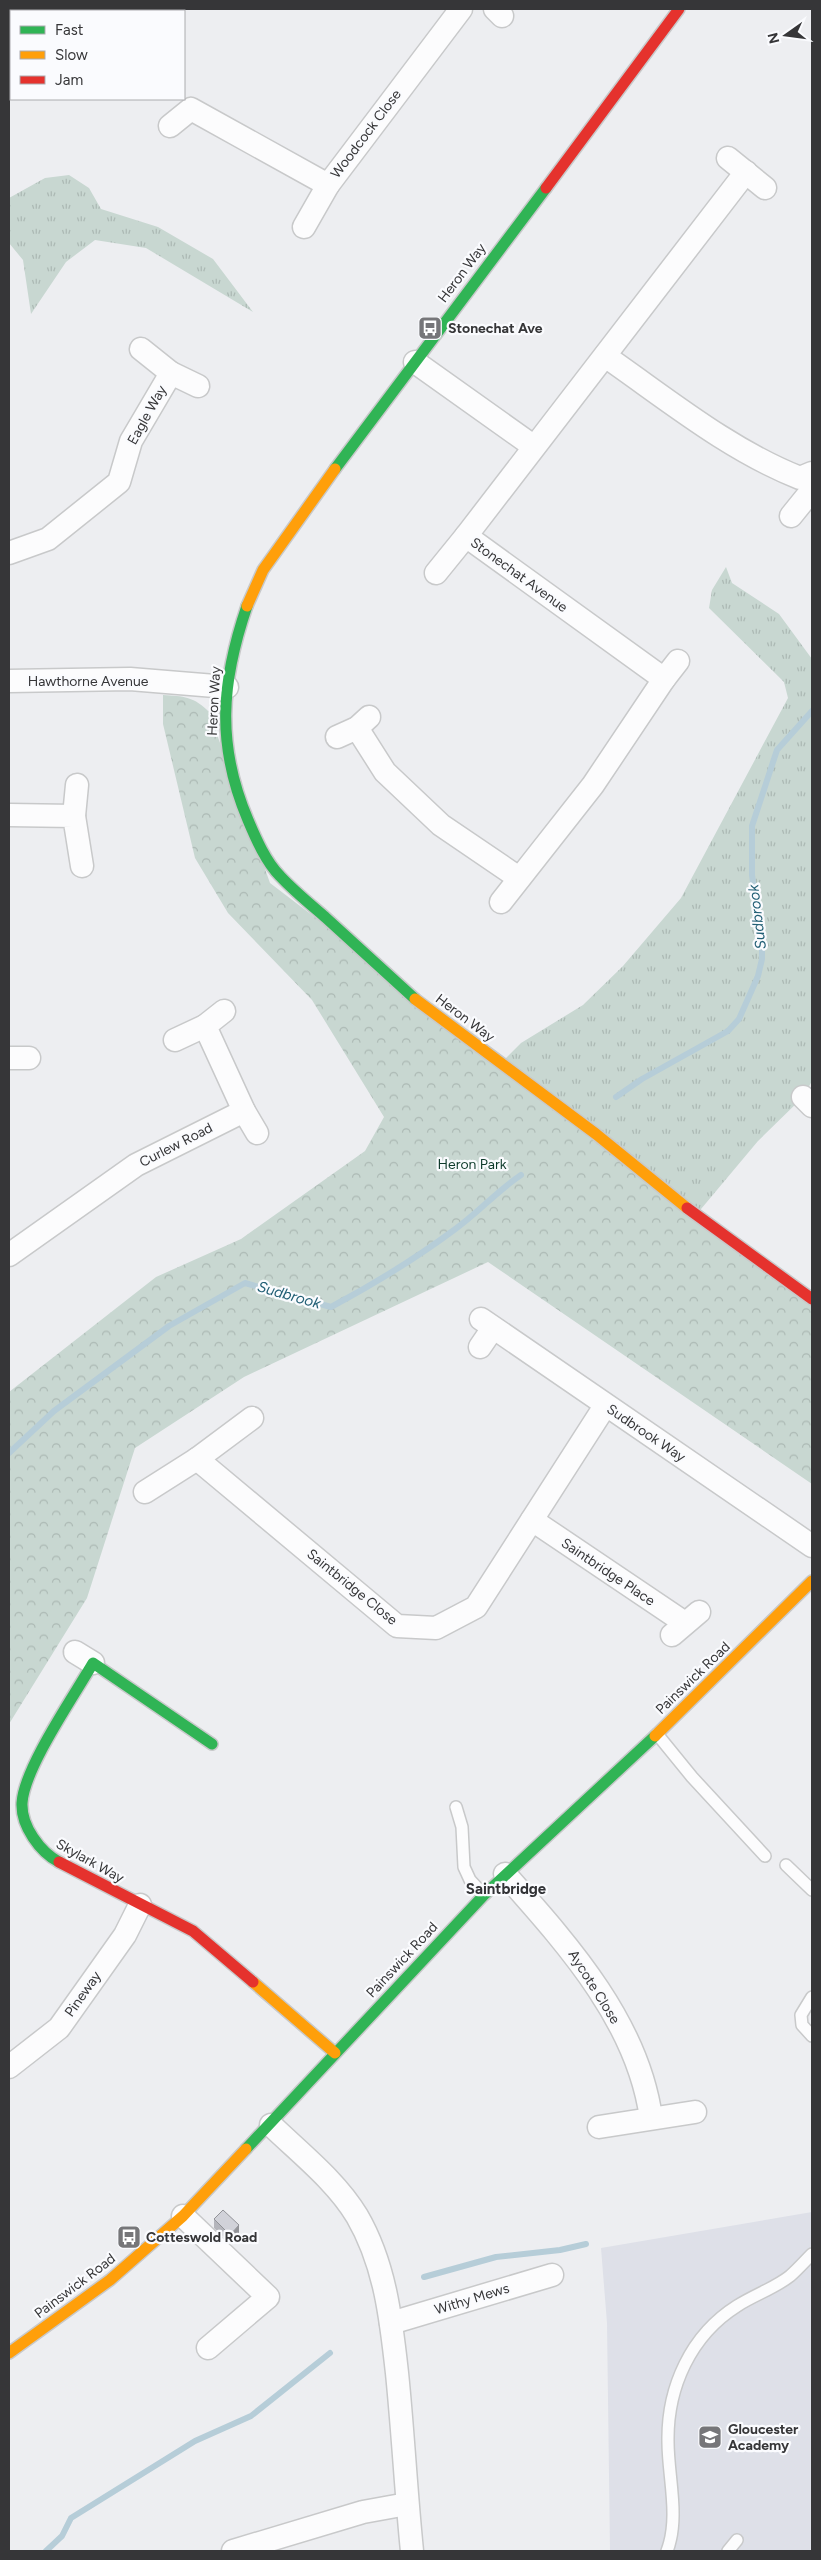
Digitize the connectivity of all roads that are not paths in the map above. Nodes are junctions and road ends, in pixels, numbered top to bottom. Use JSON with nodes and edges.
{"nodes":[{"id":1,"x":461,"y":9,"type":"edge"},
{"id":2,"x":679,"y":9,"type":"edge"},
{"id":3,"x":170,"y":126,"type":"dead end"},
{"id":4,"x":728,"y":158,"type":"dead end"},
{"id":5,"x":746,"y":172,"type":"junction"},
{"id":6,"x":328,"y":185,"type":"junction"},
{"id":7,"x":765,"y":188,"type":"dead end"},
{"id":8,"x":304,"y":227,"type":"dead end"},
{"id":9,"x":142,"y":349,"type":"dead end"},
{"id":10,"x":605,"y":356,"type":"junction"},
{"id":11,"x":415,"y":362,"type":"junction"},
{"id":12,"x":171,"y":373,"type":"junction"},
{"id":13,"x":198,"y":386,"type":"dead end"},
{"id":14,"x":533,"y":446,"type":"junction"},
{"id":15,"x":812,"y":473,"type":"edge"},
{"id":16,"x":812,"y":490,"type":"edge"},
{"id":17,"x":791,"y":516,"type":"dead end"},
{"id":18,"x":466,"y":536,"type":"junction"},
{"id":19,"x":9,"y":553,"type":"edge"},
{"id":20,"x":436,"y":573,"type":"dead end"},
{"id":21,"x":678,"y":662,"type":"dead end"},
{"id":22,"x":664,"y":679,"type":"junction"},
{"id":23,"x":9,"y":681,"type":"edge"},
{"id":24,"x":227,"y":687,"type":"junction"},
{"id":25,"x":354,"y":727,"type":"dead end"},
{"id":26,"x":77,"y":786,"type":"dead end"},
{"id":27,"x":9,"y":815,"type":"edge"},
{"id":28,"x":74,"y":816,"type":"junction"},
{"id":29,"x":82,"y":866,"type":"dead end"},
{"id":30,"x":518,"y":878,"type":"junction"},
{"id":31,"x":501,"y":902,"type":"dead end"},
{"id":32,"x":224,"y":1011,"type":"dead end"},
{"id":33,"x":205,"y":1026,"type":"junction"},
{"id":34,"x":175,"y":1040,"type":"dead end"},
{"id":35,"x":244,"y":1112,"type":"junction"},
{"id":36,"x":257,"y":1133,"type":"dead end"},
{"id":37,"x":10,"y":1250,"type":"edge"},
{"id":38,"x":812,"y":1299,"type":"edge"},
{"id":39,"x":480,"y":1347,"type":"dead end"},
{"id":40,"x":606,"y":1406,"type":"junction"},
{"id":41,"x":252,"y":1418,"type":"dead end"},
{"id":42,"x":197,"y":1459,"type":"junction"},
{"id":43,"x":145,"y":1492,"type":"dead end"},
{"id":44,"x":532,"y":1520,"type":"junction"},
{"id":45,"x":812,"y":1546,"type":"edge"},
{"id":46,"x":812,"y":1581,"type":"edge"},
{"id":47,"x":685,"y":1623,"type":"dead end"},
{"id":48,"x":657,"y":1734,"type":"junction"},
{"id":49,"x":212,"y":1744,"type":"dead end"},
{"id":50,"x":456,"y":1807,"type":"dead end"},
{"id":51,"x":765,"y":1856,"type":"dead end"},
{"id":52,"x":786,"y":1865,"type":"dead end"},
{"id":53,"x":506,"y":1874,"type":"junction"},
{"id":54,"x":812,"y":1890,"type":"edge"},
{"id":55,"x":484,"y":1895,"type":"junction"},
{"id":56,"x":140,"y":1905,"type":"junction"},
{"id":57,"x":812,"y":1997,"type":"edge"},
{"id":58,"x":812,"y":2036,"type":"edge"},
{"id":59,"x":335,"y":2053,"type":"junction"},
{"id":60,"x":9,"y":2067,"type":"edge"},
{"id":61,"x":695,"y":2112,"type":"dead end"},
{"id":62,"x":651,"y":2118,"type":"junction"},
{"id":63,"x":271,"y":2125,"type":"junction"},
{"id":64,"x":599,"y":2127,"type":"dead end"},
{"id":65,"x":183,"y":2216,"type":"junction"},
{"id":66,"x":812,"y":2254,"type":"edge"},
{"id":67,"x":552,"y":2275,"type":"dead end"},
{"id":68,"x":392,"y":2323,"type":"junction"},
{"id":69,"x":208,"y":2348,"type":"dead end"},
{"id":70,"x":9,"y":2353,"type":"edge"},
{"id":71,"x":407,"y":2504,"type":"junction"},
{"id":72,"x":737,"y":2540,"type":"dead end"},
{"id":73,"x":233,"y":2551,"type":"edge"},
{"id":74,"x":412,"y":2551,"type":"edge"},
{"id":75,"x":667,"y":2551,"type":"edge"},
{"id":76,"x":728,"y":2551,"type":"edge"}],
"edges":[{"from":1,"to":6,"type":"street","name":"Woodcock Close"},
{"from":2,"to":11,"type":"street","name":"Heron Way"},
{"from":3,"to":6,"type":"street","name":"Woodcock Close"},
{"from":4,"to":5,"type":"street"},
{"from":5,"to":7,"type":"street"},
{"from":5,"to":10,"type":"street","name":"Stonechat Avenue"},
{"from":6,"to":8,"type":"street"},
{"from":9,"to":12,"type":"street","name":"Eagle Way"},
{"from":10,"to":14,"type":"street","name":"Stonechat Avenue"},
{"from":10,"to":15,"type":"street"},
{"from":11,"to":14,"type":"street"},
{"from":11,"to":24,"type":"street","name":"Heron Way"},
{"from":12,"to":13,"type":"street"},
{"from":12,"to":19,"type":"street","name":"Eagle Way"},
{"from":14,"to":18,"type":"street","name":"Stonechat Avenue"},
{"from":16,"to":17,"type":"street"},
{"from":18,"to":20,"type":"street"},
{"from":18,"to":22,"type":"street","name":"Stonechat Avenue"},
{"from":21,"to":22,"type":"street"},
{"from":22,"to":30,"type":"street"},
{"from":23,"to":24,"type":"street","name":"Hawthorne Avenue"},
{"from":24,"to":38,"type":"street","name":"Heron Way"},
{"from":25,"to":30,"type":"street"},
{"from":26,"to":28,"type":"street"},
{"from":27,"to":28,"type":"street"},
{"from":28,"to":29,"type":"street"},
{"from":30,"to":31,"type":"street"},
{"from":32,"to":33,"type":"street"},
{"from":33,"to":34,"type":"street"},
{"from":33,"to":35,"type":"street"},
{"from":35,"to":36,"type":"street"},
{"from":35,"to":37,"type":"street","name":"Curlew Road"},
{"from":39,"to":40,"type":"street","name":"Sudbrook Way"},
{"from":40,"to":44,"type":"street","name":"Saintbridge Close"},
{"from":40,"to":45,"type":"street","name":"Sudbrook Way"},
{"from":41,"to":42,"type":"street"},
{"from":42,"to":43,"type":"street"},
{"from":42,"to":44,"type":"street","name":"Saintbridge Close"},
{"from":44,"to":47,"type":"street","name":"Saintbridge Place"},
{"from":46,"to":48,"type":"street","name":"Painswick Road"},
{"from":48,"to":51,"type":"lane"},
{"from":48,"to":53,"type":"street","name":"Painswick Road"},
{"from":49,"to":56,"type":"street","name":"Skylark Way"},
{"from":50,"to":55,"type":"lane"},
{"from":52,"to":54,"type":"lane"},
{"from":53,"to":55,"type":"street","name":"Painswick Road"},
{"from":53,"to":62,"type":"street","name":"Aycote Close"},
{"from":55,"to":59,"type":"street","name":"Painswick Road"},
{"from":56,"to":59,"type":"street","name":"Skylark Way"},
{"from":56,"to":60,"type":"street","name":"Pineway"},
{"from":57,"to":58,"type":"lane"},
{"from":59,"to":63,"type":"street","name":"Painswick Road"},
{"from":61,"to":62,"type":"street"},
{"from":62,"to":64,"type":"street"},
{"from":63,"to":65,"type":"street","name":"Painswick Road"},
{"from":63,"to":68,"type":"street"},
{"from":65,"to":69,"type":"street"},
{"from":65,"to":70,"type":"street","name":"Painswick Road"},
{"from":66,"to":75,"type":"lane"},
{"from":67,"to":68,"type":"street","name":"Withy Mews"},
{"from":68,"to":71,"type":"street"},
{"from":71,"to":73,"type":"street"},
{"from":71,"to":74,"type":"street"},
{"from":72,"to":76,"type":"lane"}]}
